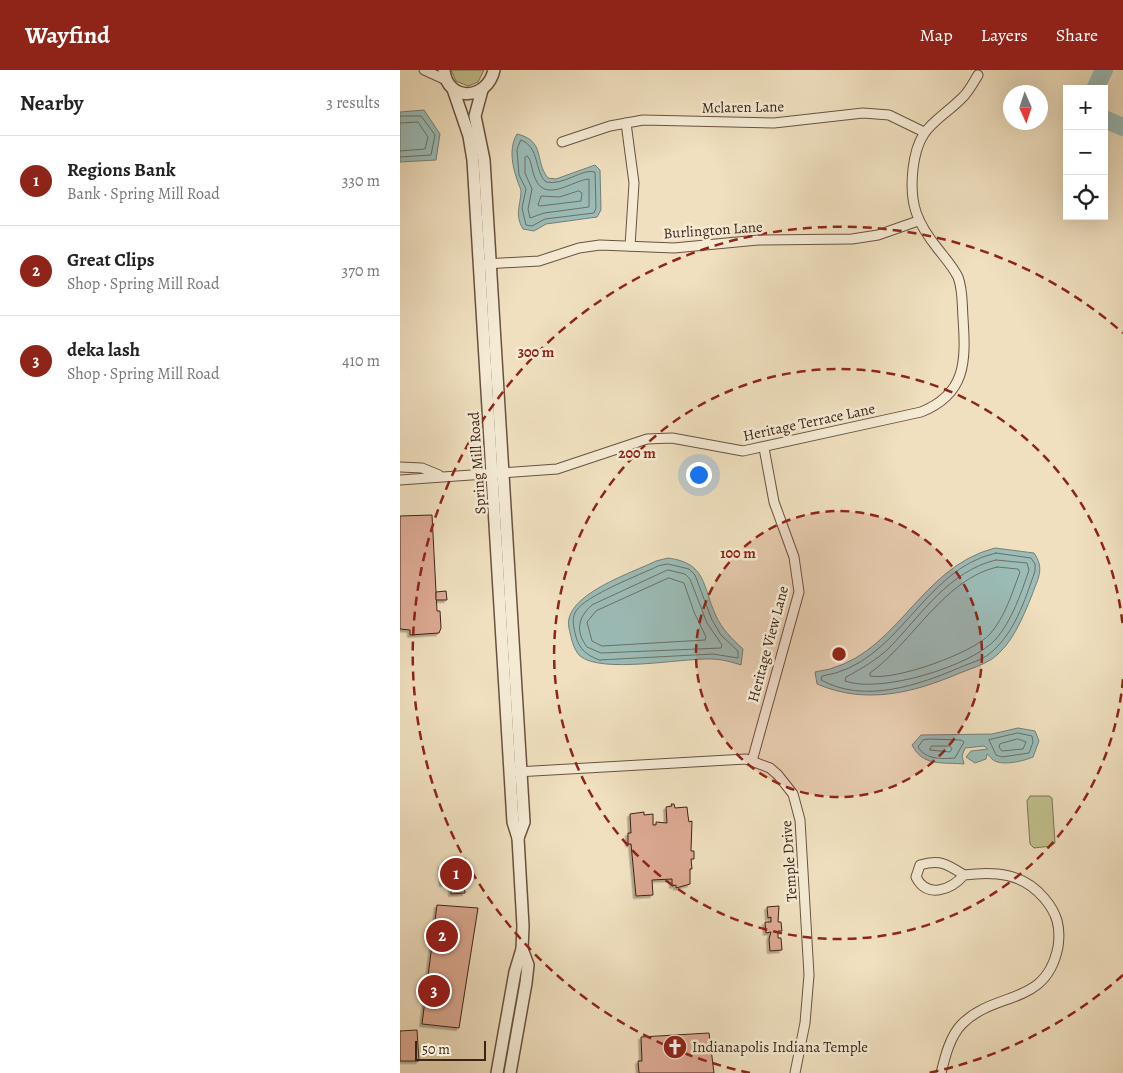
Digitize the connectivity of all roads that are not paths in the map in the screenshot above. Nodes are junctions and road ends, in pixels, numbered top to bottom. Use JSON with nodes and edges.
{"nodes":[{"id":1,"x":424,"y":70,"type":"edge"},
{"id":2,"x":494,"y":70,"type":"edge"},
{"id":3,"x":978,"y":75,"type":"dead end"},
{"id":4,"x":448,"y":80,"type":"edge"},
{"id":5,"x":482,"y":90,"type":"junction"},
{"id":6,"x":626,"y":123,"type":"junction"},
{"id":7,"x":924,"y":132,"type":"junction"},
{"id":8,"x":562,"y":142,"type":"dead end"},
{"id":9,"x":918,"y":221,"type":"junction"},
{"id":10,"x":630,"y":246,"type":"junction"},
{"id":11,"x":485,"y":264,"type":"junction"},
{"id":12,"x":764,"y":448,"type":"junction"},
{"id":13,"x":400,"y":467,"type":"edge"},
{"id":14,"x":498,"y":473,"type":"junction"},
{"id":15,"x":439,"y":475,"type":"junction"},
{"id":16,"x":400,"y":480,"type":"edge"},
{"id":17,"x":752,"y":761,"type":"junction"},
{"id":18,"x":516,"y":772,"type":"junction"},
{"id":19,"x":964,"y":876,"type":"junction"},
{"id":20,"x":522,"y":949,"type":"junction"},
{"id":21,"x":496,"y":1073,"type":"edge"},
{"id":22,"x":510,"y":1073,"type":"edge"},
{"id":23,"x":795,"y":1073,"type":"edge"},
{"id":24,"x":941,"y":1073,"type":"edge"}],
"edges":[{"from":1,"to":4,"type":"street"},
{"from":2,"to":5,"type":"street","name":"Spring Mill Road"},
{"from":3,"to":7,"type":"street"},
{"from":4,"to":5,"type":"street"},
{"from":4,"to":11,"type":"street","name":"Spring Mill Road"},
{"from":5,"to":11,"type":"street","name":"Spring Mill Road"},
{"from":6,"to":7,"type":"street","name":"Mclaren Lane"},
{"from":6,"to":8,"type":"street","name":"Mclaren Lane"},
{"from":6,"to":10,"type":"street"},
{"from":7,"to":9,"type":"street"},
{"from":9,"to":10,"type":"street","name":"Burlington Lane"},
{"from":9,"to":12,"type":"street","name":"Heritage Terrace Lane"},
{"from":10,"to":11,"type":"street","name":"Burlington Lane"},
{"from":11,"to":14,"type":"street","name":"Spring Mill Road"},
{"from":12,"to":14,"type":"street","name":"Heritage Terrace Lane"},
{"from":12,"to":17,"type":"street","name":"Heritage View Lane"},
{"from":13,"to":15,"type":"street"},
{"from":14,"to":15,"type":"street","name":"Heritage Terrace Lane"},
{"from":14,"to":18,"type":"street","name":"Spring Mill Road"},
{"from":15,"to":16,"type":"street"},
{"from":17,"to":18,"type":"street","name":"Temple Drive"},
{"from":17,"to":23,"type":"street","name":"Temple Drive"},
{"from":18,"to":20,"type":"street","name":"Spring Mill Road"},
{"from":19,"to":19,"type":"street"},
{"from":19,"to":24,"type":"street"},
{"from":20,"to":21,"type":"street","name":"Spring Mill Road"},
{"from":20,"to":22,"type":"street","name":"Spring Mill Road"}]}
